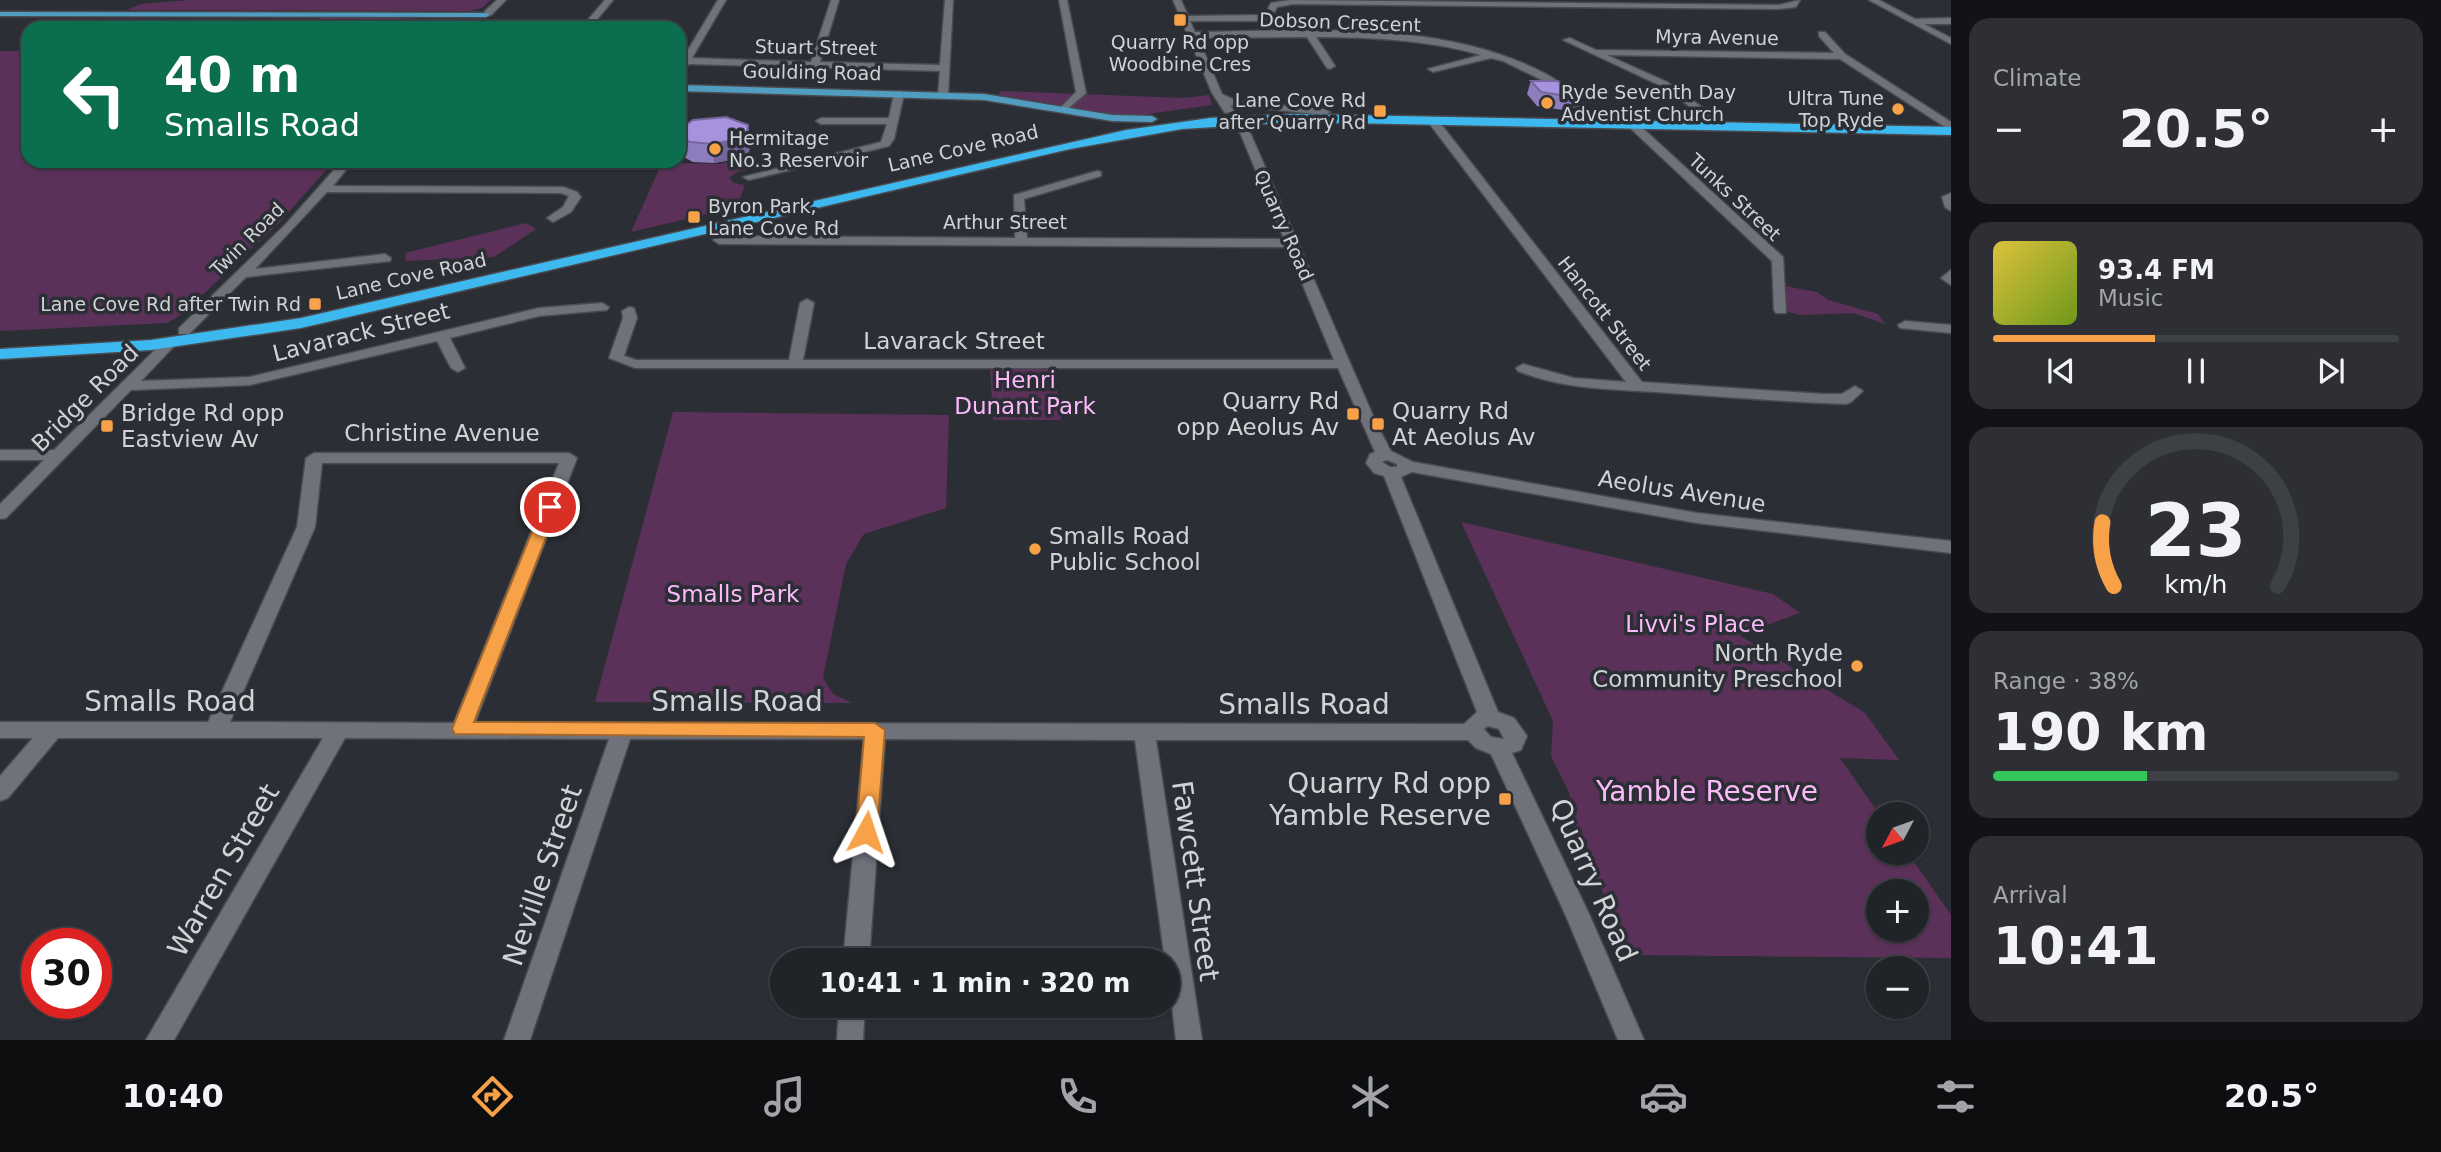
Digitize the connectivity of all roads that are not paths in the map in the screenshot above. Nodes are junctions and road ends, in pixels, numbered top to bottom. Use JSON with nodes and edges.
{"nodes":[{"id":1,"x":502,"y":0,"type":"edge"},
{"id":2,"x":609,"y":0,"type":"edge"},
{"id":3,"x":722,"y":0,"type":"edge"},
{"id":4,"x":835,"y":0,"type":"edge"},
{"id":5,"x":949,"y":0,"type":"edge"},
{"id":6,"x":1063,"y":0,"type":"edge"},
{"id":7,"x":1177,"y":0,"type":"edge"},
{"id":8,"x":1796,"y":0,"type":"edge"},
{"id":9,"x":1873,"y":0,"type":"edge"},
{"id":10,"x":1425,"y":2,"type":"edge"},
{"id":11,"x":0,"y":14,"type":"edge"},
{"id":12,"x":415,"y":14,"type":"junction"},
{"id":13,"x":487,"y":14,"type":"junction"},
{"id":14,"x":1186,"y":19,"type":"junction"},
{"id":15,"x":452,"y":21,"type":"edge"},
{"id":16,"x":481,"y":21,"type":"edge"},
{"id":17,"x":591,"y":21,"type":"edge"},
{"id":18,"x":1913,"y":21,"type":"junction"},
{"id":19,"x":1951,"y":21,"type":"edge"},
{"id":20,"x":1822,"y":34,"type":"dead end"},
{"id":21,"x":1193,"y":35,"type":"junction"},
{"id":22,"x":1311,"y":36,"type":"junction"},
{"id":23,"x":1442,"y":36,"type":"dead end"},
{"id":24,"x":1567,"y":40,"type":"dead end"},
{"id":25,"x":1951,"y":41,"type":"edge"},
{"id":26,"x":1434,"y":43,"type":"junction"},
{"id":27,"x":1599,"y":52,"type":"junction"},
{"id":28,"x":1492,"y":56,"type":"junction"},
{"id":29,"x":1842,"y":56,"type":"junction"},
{"id":30,"x":686,"y":61,"type":"joint"},
{"id":31,"x":815,"y":64,"type":"junction"},
{"id":32,"x":1330,"y":65,"type":"dead end"},
{"id":33,"x":945,"y":68,"type":"junction"},
{"id":34,"x":1433,"y":69,"type":"dead end"},
{"id":35,"x":686,"y":88,"type":"edge"},
{"id":36,"x":1217,"y":93,"type":"junction"},
{"id":37,"x":899,"y":94,"type":"junction"},
{"id":38,"x":943,"y":95,"type":"junction"},
{"id":39,"x":1061,"y":111,"type":"junction"},
{"id":40,"x":1325,"y":112,"type":"junction"},
{"id":41,"x":1232,"y":115,"type":"junction"},
{"id":42,"x":1591,"y":118,"type":"junction"},
{"id":43,"x":1152,"y":119,"type":"junction"},
{"id":44,"x":1713,"y":120,"type":"junction"},
{"id":45,"x":821,"y":121,"type":"dead end"},
{"id":46,"x":893,"y":121,"type":"junction"},
{"id":47,"x":1433,"y":121,"type":"junction"},
{"id":48,"x":1632,"y":124,"type":"junction"},
{"id":49,"x":1176,"y":125,"type":"junction"},
{"id":50,"x":1119,"y":126,"type":"junction"},
{"id":51,"x":1951,"y":129,"type":"edge"},
{"id":52,"x":342,"y":168,"type":"edge"},
{"id":53,"x":1097,"y":174,"type":"dead end"},
{"id":54,"x":749,"y":177,"type":"dead end"},
{"id":55,"x":324,"y":189,"type":"junction"},
{"id":56,"x":1951,"y":196,"type":"edge"},
{"id":57,"x":1951,"y":207,"type":"edge"},
{"id":58,"x":553,"y":218,"type":"dead end"},
{"id":59,"x":719,"y":240,"type":"dead end"},
{"id":60,"x":1021,"y":242,"type":"junction"},
{"id":61,"x":1292,"y":243,"type":"junction"},
{"id":62,"x":385,"y":258,"type":"dead end"},
{"id":63,"x":242,"y":274,"type":"junction"},
{"id":64,"x":1951,"y":274,"type":"edge"},
{"id":65,"x":1951,"y":281,"type":"edge"},
{"id":66,"x":807,"y":303,"type":"dead end"},
{"id":67,"x":602,"y":307,"type":"dead end"},
{"id":68,"x":1781,"y":310,"type":"dead end"},
{"id":69,"x":629,"y":311,"type":"dead end"},
{"id":70,"x":1905,"y":325,"type":"dead end"},
{"id":71,"x":1951,"y":329,"type":"edge"},
{"id":72,"x":184,"y":331,"type":"junction"},
{"id":73,"x":442,"y":336,"type":"junction"},
{"id":74,"x":0,"y":340,"type":"edge"},
{"id":75,"x":170,"y":343,"type":"junction"},
{"id":76,"x":0,"y":354,"type":"edge"},
{"id":77,"x":795,"y":364,"type":"junction"},
{"id":78,"x":1342,"y":364,"type":"junction"},
{"id":79,"x":458,"y":368,"type":"dead end"},
{"id":80,"x":1523,"y":368,"type":"dead end"},
{"id":81,"x":130,"y":386,"type":"junction"},
{"id":82,"x":1637,"y":386,"type":"junction"},
{"id":83,"x":1855,"y":391,"type":"dead end"},
{"id":84,"x":0,"y":455,"type":"edge"},
{"id":85,"x":60,"y":455,"type":"junction"},
{"id":86,"x":1394,"y":465,"type":"junction"},
{"id":87,"x":0,"y":514,"type":"edge"},
{"id":88,"x":1951,"y":547,"type":"edge"},
{"id":89,"x":1482,"y":724,"type":"junction"},
{"id":90,"x":53,"y":729,"type":"junction"},
{"id":91,"x":216,"y":729,"type":"junction"},
{"id":92,"x":462,"y":729,"type":"junction"},
{"id":93,"x":623,"y":729,"type":"junction"},
{"id":94,"x":0,"y":730,"type":"edge"},
{"id":95,"x":875,"y":730,"type":"junction"},
{"id":96,"x":1144,"y":730,"type":"junction"},
{"id":97,"x":338,"y":731,"type":"junction"},
{"id":98,"x":0,"y":792,"type":"edge"},
{"id":99,"x":857,"y":948,"type":"edge"},
{"id":100,"x":851,"y":1018,"type":"edge"},
{"id":101,"x":159,"y":1040,"type":"edge"},
{"id":102,"x":517,"y":1040,"type":"edge"},
{"id":103,"x":850,"y":1040,"type":"edge"},
{"id":104,"x":1189,"y":1040,"type":"edge"},
{"id":105,"x":1631,"y":1040,"type":"edge"}],
"edges":[{"from":1,"to":13,"type":"street"},
{"from":2,"to":17,"type":"street"},
{"from":3,"to":30,"type":"street"},
{"from":4,"to":31,"type":"street"},
{"from":5,"to":33,"type":"street"},
{"from":6,"to":39,"type":"street"},
{"from":7,"to":14,"type":"street","name":"Quarry Road"},
{"from":8,"to":10,"type":"street"},
{"from":9,"to":18,"type":"street"},
{"from":10,"to":14,"type":"street"},
{"from":11,"to":12,"type":"main road"},
{"from":12,"to":13,"type":"main road"},
{"from":12,"to":15,"type":"main road"},
{"from":13,"to":16,"type":"main road"},
{"from":14,"to":21,"type":"street","name":"Quarry Road"},
{"from":18,"to":19,"type":"street"},
{"from":18,"to":25,"type":"street"},
{"from":20,"to":29,"type":"street"},
{"from":21,"to":22,"type":"street","name":"Dobson Crescent"},
{"from":21,"to":36,"type":"street","name":"Quarry Road"},
{"from":22,"to":26,"type":"street","name":"Dobson Crescent"},
{"from":22,"to":32,"type":"street"},
{"from":23,"to":26,"type":"street"},
{"from":24,"to":27,"type":"street"},
{"from":26,"to":28,"type":"street","name":"Dobson Crescent"},
{"from":27,"to":29,"type":"street","name":"Myra Avenue"},
{"from":27,"to":44,"type":"street","name":"Myra Avenue"},
{"from":28,"to":34,"type":"street"},
{"from":28,"to":42,"type":"street","name":"Dobson Crescent"},
{"from":29,"to":51,"type":"street"},
{"from":30,"to":31,"type":"street","name":"Stuart Street"},
{"from":31,"to":33,"type":"street","name":"Stuart Street"},
{"from":33,"to":38,"type":"street"},
{"from":35,"to":37,"type":"main road","name":"Goulding Road"},
{"from":36,"to":40,"type":"street"},
{"from":36,"to":41,"type":"street","name":"Quarry Road"},
{"from":37,"to":38,"type":"main road","name":"Goulding Road"},
{"from":37,"to":46,"type":"street"},
{"from":38,"to":39,"type":"main road","name":"Goulding Road"},
{"from":39,"to":43,"type":"main road","name":"Goulding Road"},
{"from":39,"to":50,"type":"main road","name":"Goulding Road"},
{"from":40,"to":41,"type":"highway","name":"Lane Cove Road"},
{"from":40,"to":42,"type":"highway","name":"Lane Cove Road"},
{"from":41,"to":43,"type":"highway","name":"Lane Cove Road"},
{"from":41,"to":47,"type":"highway","name":"Lane Cove Road"},
{"from":41,"to":49,"type":"highway","name":"Lane Cove Road"},
{"from":41,"to":61,"type":"street","name":"Quarry Road"},
{"from":42,"to":44,"type":"highway","name":"Lane Cove Road"},
{"from":43,"to":50,"type":"highway","name":"Lane Cove Road"},
{"from":44,"to":51,"type":"highway","name":"Lane Cove Road"},
{"from":45,"to":46,"type":"street"},
{"from":46,"to":54,"type":"street"},
{"from":47,"to":48,"type":"highway","name":"Lane Cove Road"},
{"from":47,"to":82,"type":"street","name":"Hancott Street"},
{"from":48,"to":51,"type":"highway","name":"Lane Cove Road"},
{"from":48,"to":68,"type":"street","name":"Tunks Street"},
{"from":49,"to":50,"type":"highway","name":"Goulding Road"},
{"from":49,"to":75,"type":"highway","name":"Lane Cove Road"},
{"from":50,"to":72,"type":"highway","name":"Lane Cove Road"},
{"from":52,"to":55,"type":"street","name":"Twin Road"},
{"from":53,"to":60,"type":"street"},
{"from":55,"to":58,"type":"street"},
{"from":55,"to":63,"type":"street","name":"Twin Road"},
{"from":56,"to":57,"type":"street"},
{"from":59,"to":60,"type":"street","name":"Arthur Street"},
{"from":60,"to":61,"type":"street","name":"Arthur Street"},
{"from":61,"to":78,"type":"street","name":"Quarry Road"},
{"from":62,"to":63,"type":"street"},
{"from":63,"to":72,"type":"street","name":"Twin Road"},
{"from":64,"to":65,"type":"street"},
{"from":66,"to":77,"type":"street"},
{"from":67,"to":73,"type":"street","name":"Lavarack Street"},
{"from":69,"to":77,"type":"street","name":"Lavarack Street"},
{"from":70,"to":71,"type":"street"},
{"from":72,"to":74,"type":"highway","name":"Lane Cove Road"},
{"from":72,"to":75,"type":"highway","name":"Twin Road"},
{"from":73,"to":79,"type":"street"},
{"from":73,"to":81,"type":"street","name":"Lavarack Street"},
{"from":75,"to":76,"type":"highway","name":"Lane Cove Road"},
{"from":75,"to":81,"type":"street","name":"Bridge Road"},
{"from":77,"to":78,"type":"street","name":"Lavarack Street"},
{"from":78,"to":86,"type":"street","name":"Quarry Road"},
{"from":80,"to":82,"type":"street"},
{"from":81,"to":85,"type":"street","name":"Bridge Road"},
{"from":82,"to":83,"type":"street","name":"Hancott Street"},
{"from":84,"to":85,"type":"street"},
{"from":85,"to":87,"type":"street","name":"Bridge Road"},
{"from":86,"to":88,"type":"street","name":"Aeolus Avenue"},
{"from":86,"to":89,"type":"street","name":"Quarry Road"},
{"from":89,"to":96,"type":"street","name":"Smalls Road"},
{"from":89,"to":105,"type":"street","name":"Quarry Road"},
{"from":90,"to":91,"type":"street","name":"Smalls Road"},
{"from":90,"to":94,"type":"street","name":"Smalls Road"},
{"from":90,"to":98,"type":"street"},
{"from":91,"to":92,"type":"street","name":"Christine Avenue"},
{"from":91,"to":97,"type":"street","name":"Smalls Road"},
{"from":92,"to":93,"type":"street","name":"Smalls Road"},
{"from":92,"to":97,"type":"street","name":"Smalls Road"},
{"from":93,"to":95,"type":"street","name":"Smalls Road"},
{"from":93,"to":102,"type":"street","name":"Neville Street"},
{"from":95,"to":96,"type":"street","name":"Smalls Road"},
{"from":95,"to":99,"type":"street"},
{"from":96,"to":104,"type":"street","name":"Fawcett Street"},
{"from":97,"to":101,"type":"street","name":"Warren Street"},
{"from":100,"to":103,"type":"street"}]}
